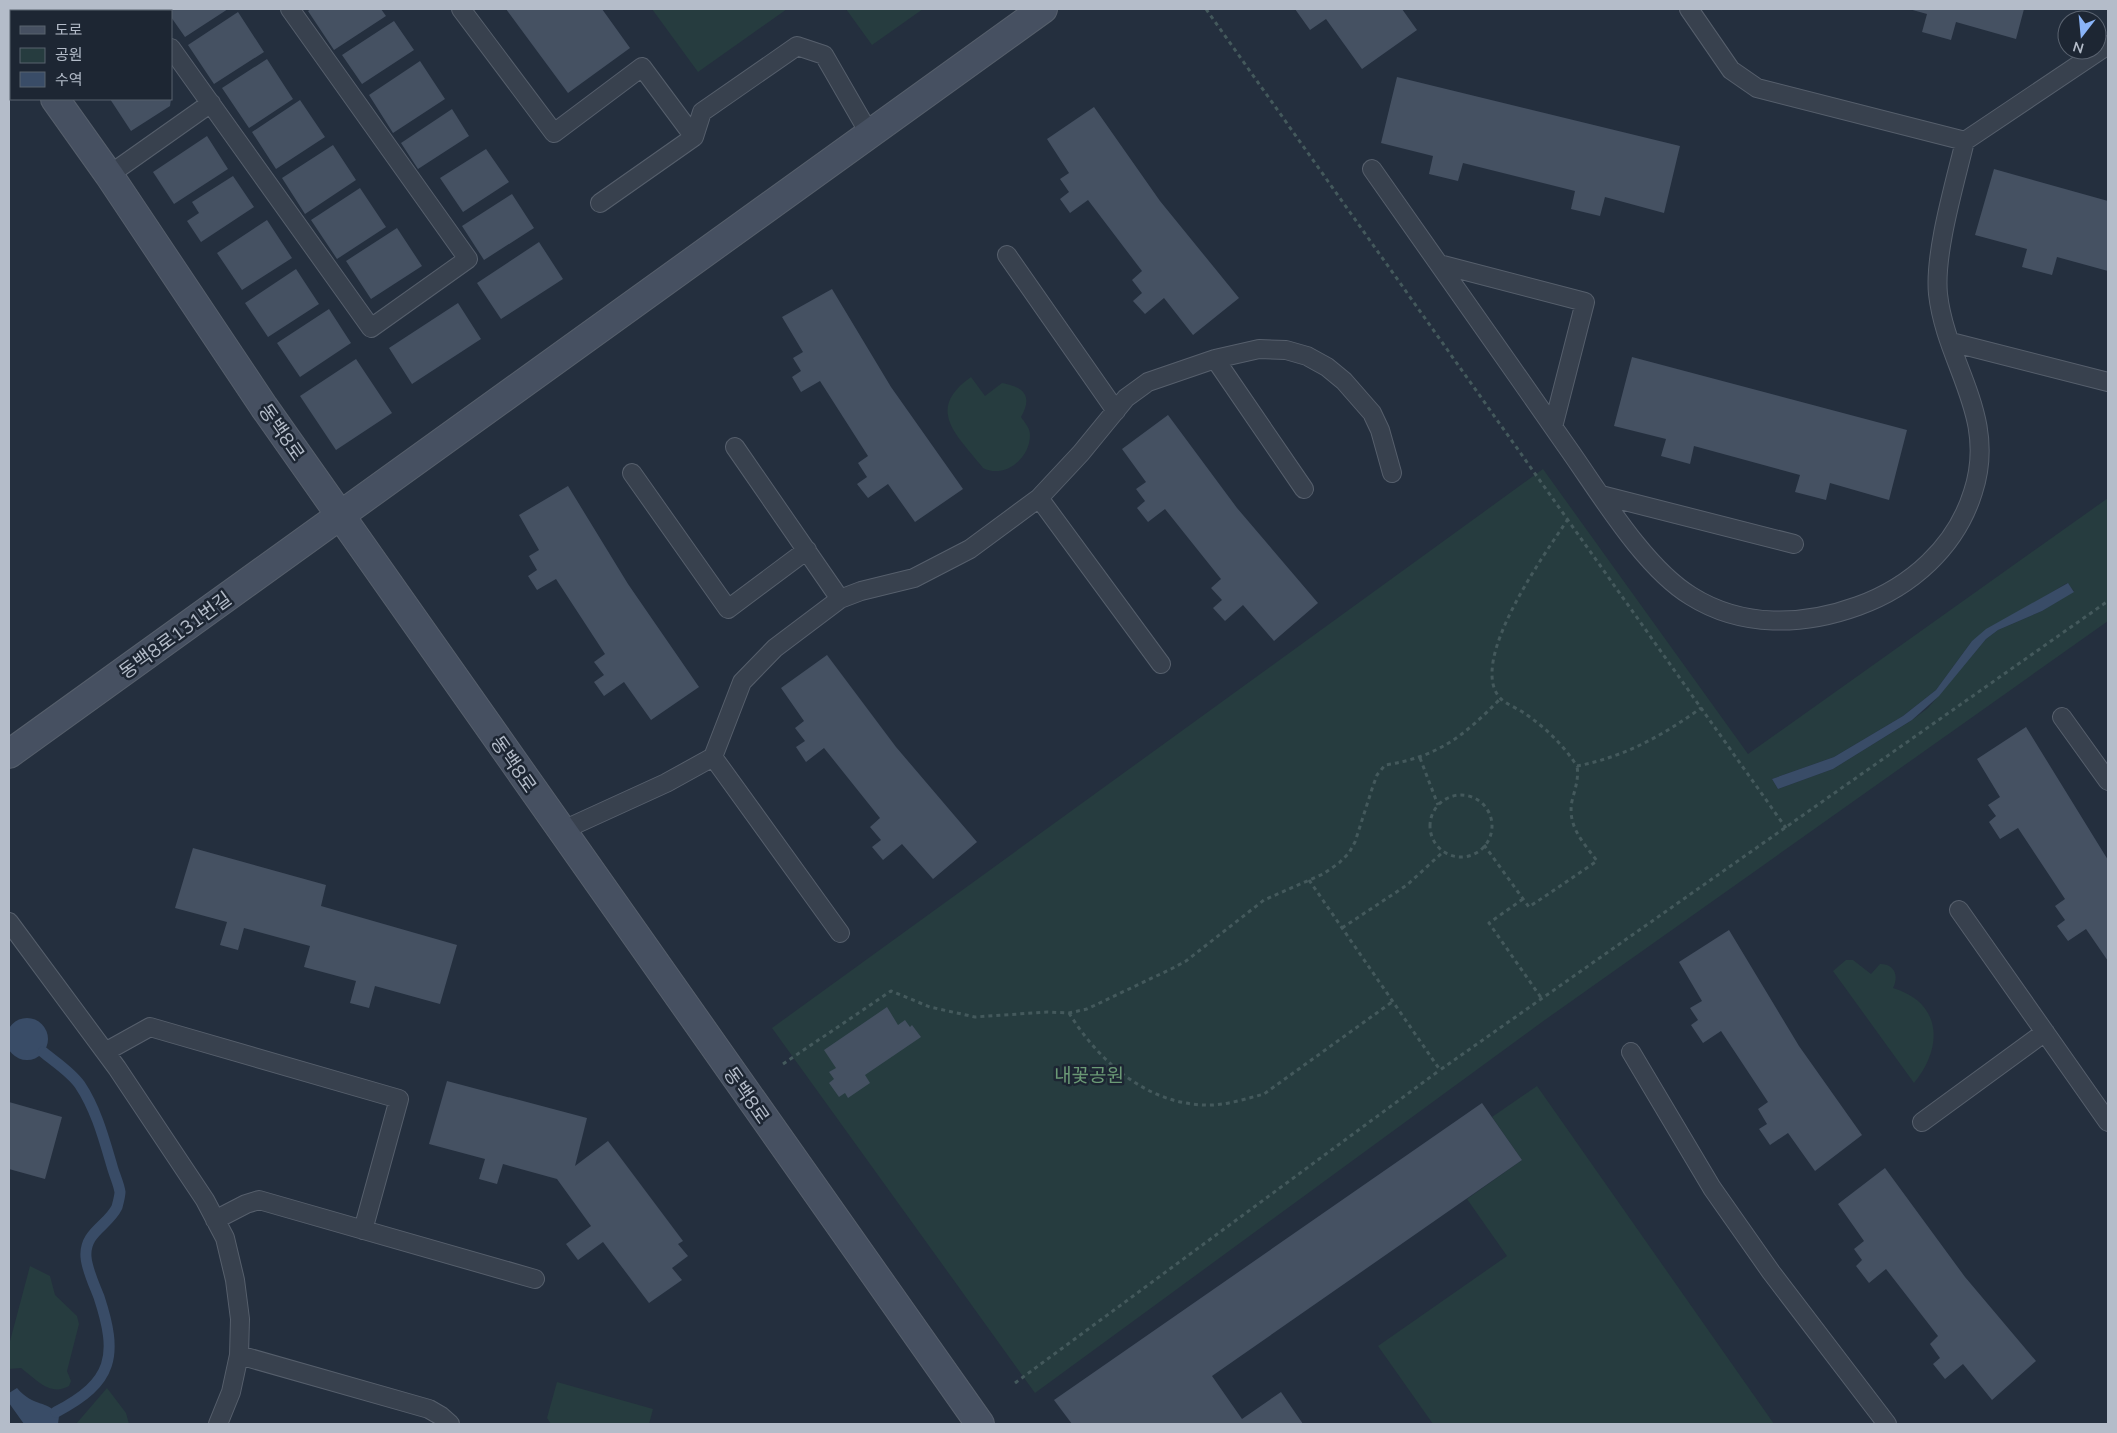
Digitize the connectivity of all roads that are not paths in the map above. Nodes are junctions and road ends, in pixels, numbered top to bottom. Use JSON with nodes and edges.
{"nodes":[{"id":1,"x":290,"y":9,"type":"edge"},
{"id":2,"x":461,"y":9,"type":"edge"},
{"id":3,"x":1043,"y":9,"type":"edge"},
{"id":4,"x":1689,"y":9,"type":"edge"},
{"id":5,"x":2108,"y":45,"type":"edge"},
{"id":6,"x":172,"y":49,"type":"edge"},
{"id":7,"x":56,"y":100,"type":"edge"},
{"id":8,"x":211,"y":103,"type":"junction"},
{"id":9,"x":869,"y":133,"type":"junction"},
{"id":10,"x":694,"y":137,"type":"junction"},
{"id":11,"x":1965,"y":141,"type":"junction"},
{"id":12,"x":1372,"y":169,"type":"dead end"},
{"id":13,"x":109,"y":175,"type":"junction"},
{"id":14,"x":600,"y":203,"type":"dead end"},
{"id":15,"x":1007,"y":255,"type":"dead end"},
{"id":16,"x":1439,"y":264,"type":"junction"},
{"id":17,"x":1951,"y":342,"type":"junction"},
{"id":18,"x":1216,"y":359,"type":"junction"},
{"id":19,"x":2108,"y":382,"type":"edge"},
{"id":20,"x":1116,"y":411,"type":"junction"},
{"id":21,"x":1553,"y":427,"type":"junction"},
{"id":22,"x":735,"y":446,"type":"dead end"},
{"id":23,"x":632,"y":473,"type":"dead end"},
{"id":24,"x":1392,"y":473,"type":"dead end"},
{"id":25,"x":1304,"y":489,"type":"dead end"},
{"id":26,"x":1601,"y":495,"type":"junction"},
{"id":27,"x":1039,"y":498,"type":"junction"},
{"id":28,"x":342,"y":516,"type":"junction"},
{"id":29,"x":1794,"y":544,"type":"dead end"},
{"id":30,"x":807,"y":550,"type":"junction"},
{"id":31,"x":840,"y":599,"type":"junction"},
{"id":32,"x":1161,"y":664,"type":"dead end"},
{"id":33,"x":2062,"y":717,"type":"dead end"},
{"id":34,"x":9,"y":754,"type":"edge"},
{"id":35,"x":713,"y":756,"type":"junction"},
{"id":36,"x":2108,"y":781,"type":"edge"},
{"id":37,"x":561,"y":832,"type":"junction"},
{"id":38,"x":1959,"y":910,"type":"dead end"},
{"id":39,"x":12,"y":932,"type":"edge"},
{"id":40,"x":840,"y":933,"type":"dead end"},
{"id":41,"x":2045,"y":1032,"type":"junction"},
{"id":42,"x":105,"y":1052,"type":"junction"},
{"id":43,"x":1630,"y":1052,"type":"dead end"},
{"id":44,"x":1922,"y":1122,"type":"dead end"},
{"id":45,"x":2108,"y":1122,"type":"edge"},
{"id":46,"x":215,"y":1220,"type":"junction"},
{"id":47,"x":363,"y":1230,"type":"junction"},
{"id":48,"x":535,"y":1279,"type":"dead end"},
{"id":49,"x":239,"y":1355,"type":"junction"},
{"id":50,"x":218,"y":1424,"type":"edge"},
{"id":51,"x":450,"y":1424,"type":"edge"},
{"id":52,"x":980,"y":1424,"type":"edge"},
{"id":53,"x":1888,"y":1424,"type":"edge"}],
"edges":[{"from":1,"to":8,"type":"lane"},
{"from":2,"to":10,"type":"lane"},
{"from":3,"to":9,"type":"street","name":"동백8로131번길"},
{"from":4,"to":11,"type":"lane"},
{"from":5,"to":11,"type":"lane"},
{"from":6,"to":8,"type":"lane"},
{"from":7,"to":13,"type":"street","name":"동백8로"},
{"from":8,"to":13,"type":"lane"},
{"from":9,"to":10,"type":"lane"},
{"from":9,"to":28,"type":"street","name":"동백8로131번길"},
{"from":10,"to":14,"type":"lane"},
{"from":11,"to":17,"type":"lane"},
{"from":12,"to":16,"type":"lane"},
{"from":13,"to":28,"type":"street","name":"동백8로"},
{"from":15,"to":20,"type":"lane"},
{"from":16,"to":21,"type":"lane"},
{"from":16,"to":21,"type":"lane"},
{"from":17,"to":19,"type":"lane"},
{"from":17,"to":26,"type":"lane"},
{"from":18,"to":20,"type":"lane"},
{"from":18,"to":24,"type":"lane"},
{"from":18,"to":25,"type":"lane"},
{"from":20,"to":27,"type":"lane"},
{"from":21,"to":26,"type":"lane"},
{"from":22,"to":30,"type":"lane"},
{"from":23,"to":30,"type":"lane"},
{"from":26,"to":29,"type":"lane"},
{"from":27,"to":31,"type":"lane"},
{"from":27,"to":32,"type":"lane"},
{"from":28,"to":34,"type":"street","name":"동백8로131번길"},
{"from":28,"to":37,"type":"street","name":"동백8로"},
{"from":30,"to":31,"type":"lane"},
{"from":31,"to":35,"type":"lane"},
{"from":33,"to":36,"type":"lane"},
{"from":35,"to":37,"type":"lane"},
{"from":35,"to":40,"type":"lane"},
{"from":37,"to":52,"type":"street","name":"동백8로"},
{"from":38,"to":41,"type":"lane"},
{"from":39,"to":42,"type":"lane"},
{"from":41,"to":44,"type":"lane"},
{"from":41,"to":45,"type":"lane"},
{"from":42,"to":46,"type":"lane"},
{"from":42,"to":47,"type":"lane"},
{"from":43,"to":53,"type":"lane"},
{"from":46,"to":47,"type":"lane"},
{"from":46,"to":49,"type":"lane"},
{"from":47,"to":48,"type":"lane"},
{"from":49,"to":50,"type":"lane"},
{"from":49,"to":51,"type":"lane"}]}
